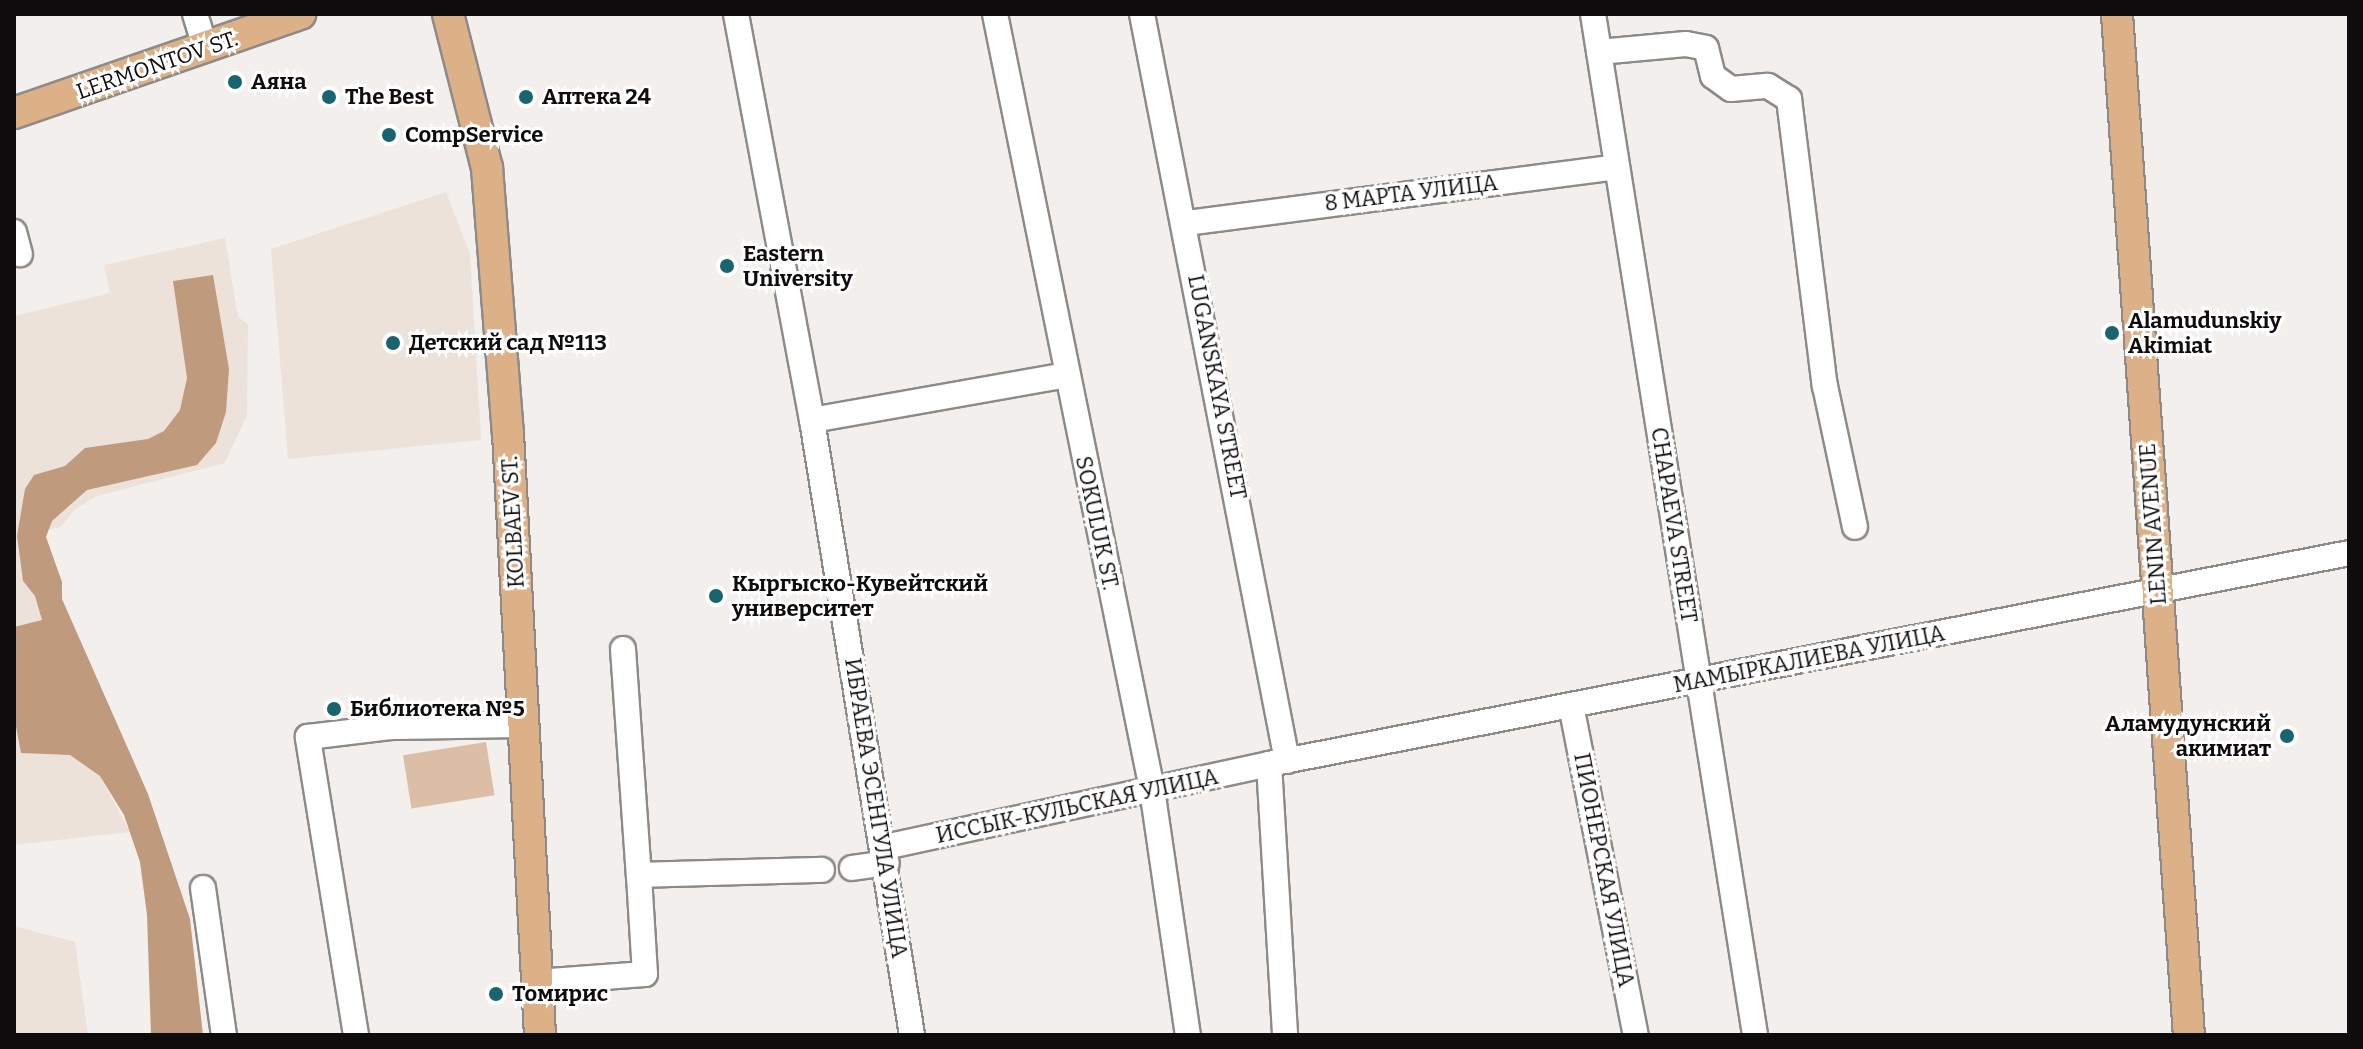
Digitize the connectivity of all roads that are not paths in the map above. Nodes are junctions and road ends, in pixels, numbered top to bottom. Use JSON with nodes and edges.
{"nodes":[{"id":1,"x":195,"y":14,"type":"edge"},
{"id":2,"x":300,"y":14,"type":"edge"},
{"id":3,"x":448,"y":14,"type":"edge"},
{"id":4,"x":736,"y":14,"type":"edge"},
{"id":5,"x":995,"y":14,"type":"edge"},
{"id":6,"x":1142,"y":14,"type":"edge"},
{"id":7,"x":1593,"y":14,"type":"edge"},
{"id":8,"x":2117,"y":14,"type":"edge"},
{"id":9,"x":206,"y":49,"type":"junction"},
{"id":10,"x":1599,"y":52,"type":"junction"},
{"id":11,"x":14,"y":113,"type":"edge"},
{"id":12,"x":1616,"y":167,"type":"junction"},
{"id":13,"x":1196,"y":221,"type":"junction"},
{"id":14,"x":1067,"y":375,"type":"junction"},
{"id":15,"x":812,"y":420,"type":"junction"},
{"id":16,"x":1855,"y":527,"type":"dead end"},
{"id":17,"x":2349,"y":553,"type":"edge"},
{"id":18,"x":2158,"y":591,"type":"junction"},
{"id":19,"x":623,"y":649,"type":"dead end"},
{"id":20,"x":1698,"y":679,"type":"junction"},
{"id":21,"x":1571,"y":705,"type":"junction"},
{"id":22,"x":523,"y":725,"type":"junction"},
{"id":23,"x":1278,"y":763,"type":"junction"},
{"id":24,"x":1152,"y":789,"type":"junction"},
{"id":25,"x":886,"y":855,"type":"junction"},
{"id":26,"x":852,"y":868,"type":"dead end"},
{"id":27,"x":822,"y":870,"type":"dead end"},
{"id":28,"x":639,"y":875,"type":"junction"},
{"id":29,"x":203,"y":888,"type":"dead end"},
{"id":30,"x":537,"y":982,"type":"junction"},
{"id":31,"x":224,"y":1035,"type":"edge"},
{"id":32,"x":356,"y":1035,"type":"edge"},
{"id":33,"x":540,"y":1035,"type":"edge"},
{"id":34,"x":912,"y":1035,"type":"edge"},
{"id":35,"x":1188,"y":1035,"type":"edge"},
{"id":36,"x":1285,"y":1035,"type":"edge"},
{"id":37,"x":1636,"y":1035,"type":"edge"},
{"id":38,"x":1755,"y":1035,"type":"edge"},
{"id":39,"x":2189,"y":1035,"type":"edge"}],
"edges":[{"from":1,"to":9,"type":"street"},
{"from":2,"to":9,"type":"main road","name":"LERMONTOV ST."},
{"from":3,"to":22,"type":"main road","name":"KOLBAEV ST."},
{"from":4,"to":15,"type":"street","name":"ИБРАЕВА ЭСЕНГУЛА УЛИЦА"},
{"from":5,"to":14,"type":"street","name":"SOKULUK ST."},
{"from":6,"to":13,"type":"street","name":"LUGANSKAYA STREET"},
{"from":7,"to":10,"type":"street","name":"CHAPAEVA STREET"},
{"from":8,"to":18,"type":"main road","name":"LENIN AVENUE"},
{"from":9,"to":11,"type":"main road","name":"LERMONTOV ST."},
{"from":10,"to":12,"type":"street","name":"CHAPAEVA STREET"},
{"from":10,"to":16,"type":"street"},
{"from":12,"to":13,"type":"street","name":"8 МАРТА УЛИЦА"},
{"from":12,"to":20,"type":"street","name":"CHAPAEVA STREET"},
{"from":13,"to":23,"type":"street","name":"LUGANSKAYA STREET"},
{"from":14,"to":15,"type":"street"},
{"from":14,"to":24,"type":"street","name":"SOKULUK ST."},
{"from":15,"to":25,"type":"street","name":"ИБРАЕВА ЭСЕНГУЛА УЛИЦА"},
{"from":17,"to":18,"type":"street","name":"МАМЫРКАЛИЕВА УЛИЦА"},
{"from":18,"to":20,"type":"street","name":"МАМЫРКАЛИЕВА УЛИЦА"},
{"from":18,"to":39,"type":"main road","name":"LENIN AVENUE"},
{"from":19,"to":28,"type":"street"},
{"from":20,"to":21,"type":"street","name":"МАМЫРКАЛИЕВА УЛИЦА"},
{"from":20,"to":38,"type":"street","name":"CHAPAEVA STREET"},
{"from":21,"to":23,"type":"street","name":"МАМЫРКАЛИЕВА УЛИЦА"},
{"from":21,"to":37,"type":"street","name":"ПИОНЕРСКАЯ УЛИЦА"},
{"from":22,"to":30,"type":"main road","name":"KOLBAEV ST."},
{"from":22,"to":32,"type":"street"},
{"from":23,"to":24,"type":"street","name":"ИССЫК-КУЛЬСКАЯ УЛИЦА"},
{"from":23,"to":36,"type":"street","name":"LUGANSKAYA STREET"},
{"from":24,"to":25,"type":"street","name":"ИССЫК-КУЛЬСКАЯ УЛИЦА"},
{"from":24,"to":35,"type":"street","name":"SOKULUK ST."},
{"from":25,"to":26,"type":"street","name":"ИССЫК-КУЛЬСКАЯ УЛИЦА"},
{"from":25,"to":34,"type":"street","name":"ИБРАЕВА ЭСЕНГУЛА УЛИЦА"},
{"from":27,"to":28,"type":"street"},
{"from":28,"to":30,"type":"street"},
{"from":29,"to":31,"type":"street"},
{"from":30,"to":33,"type":"main road","name":"KOLBAEV ST."}]}
